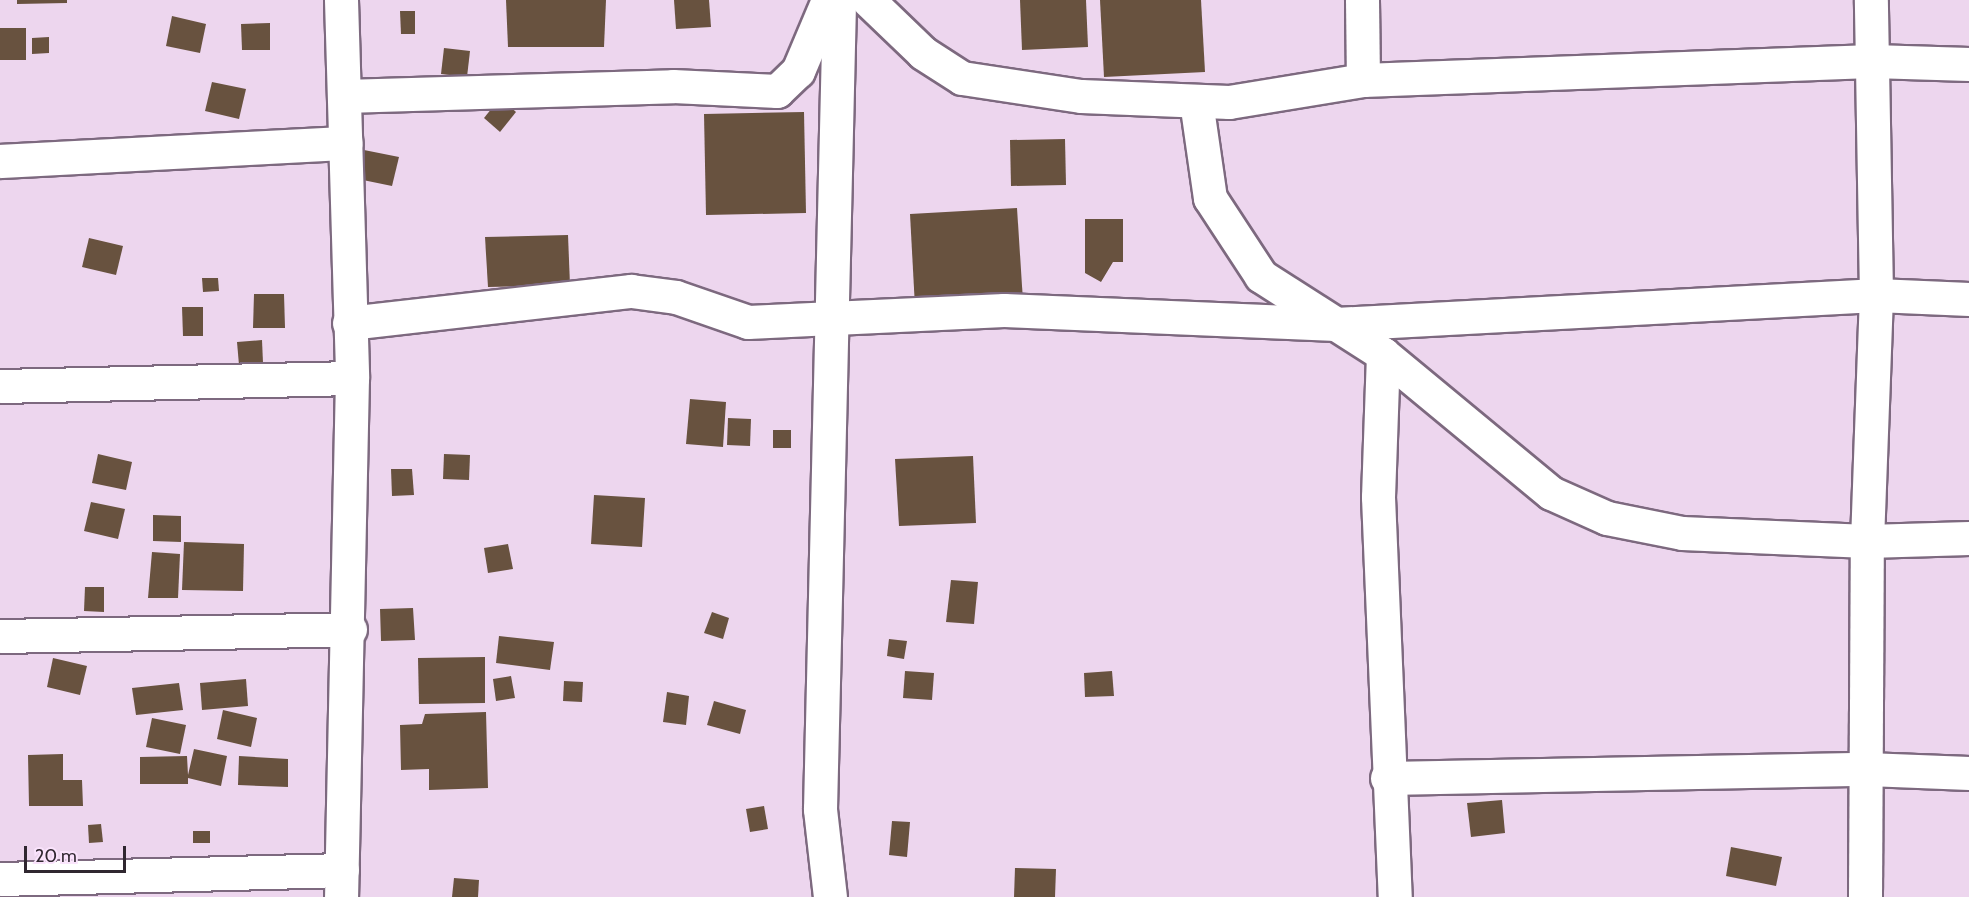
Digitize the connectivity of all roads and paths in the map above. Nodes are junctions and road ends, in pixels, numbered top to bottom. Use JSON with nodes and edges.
{"nodes":[{"id":1,"x":341,"y":0,"type":"edge"},
{"id":2,"x":828,"y":0,"type":"edge"},
{"id":3,"x":839,"y":0,"type":"edge"},
{"id":4,"x":868,"y":0,"type":"edge"},
{"id":5,"x":1362,"y":0,"type":"edge"},
{"id":6,"x":1871,"y":0,"type":"edge"},
{"id":7,"x":1872,"y":61,"type":"junction"},
{"id":8,"x":1969,"y":64,"type":"edge"},
{"id":9,"x":1363,"y":80,"type":"junction"},
{"id":10,"x":344,"y":96,"type":"junction"},
{"id":11,"x":1196,"y":101,"type":"junction"},
{"id":12,"x":346,"y":143,"type":"junction"},
{"id":13,"x":0,"y":161,"type":"edge"},
{"id":14,"x":1876,"y":295,"type":"junction"},
{"id":15,"x":1969,"y":299,"type":"edge"},
{"id":16,"x":833,"y":320,"type":"junction"},
{"id":17,"x":350,"y":323,"type":"junction"},
{"id":18,"x":1336,"y":324,"type":"junction"},
{"id":19,"x":1383,"y":354,"type":"junction"},
{"id":20,"x":352,"y":378,"type":"junction"},
{"id":21,"x":0,"y":386,"type":"edge"},
{"id":22,"x":1969,"y":538,"type":"edge"},
{"id":23,"x":1867,"y":541,"type":"junction"},
{"id":24,"x":350,"y":629,"type":"junction"},
{"id":25,"x":0,"y":636,"type":"edge"},
{"id":26,"x":1866,"y":769,"type":"junction"},
{"id":27,"x":1969,"y":773,"type":"edge"},
{"id":28,"x":1387,"y":778,"type":"junction"},
{"id":29,"x":0,"y":879,"type":"edge"},
{"id":30,"x":342,"y":884,"type":"edge"},
{"id":31,"x":830,"y":897,"type":"edge"},
{"id":32,"x":1395,"y":897,"type":"edge"},
{"id":33,"x":1865,"y":897,"type":"edge"}],
"edges":[{"from":1,"to":10,"type":"street"},
{"from":2,"to":10,"type":"street"},
{"from":3,"to":16,"type":"street"},
{"from":4,"to":11,"type":"street"},
{"from":5,"to":9,"type":"street"},
{"from":6,"to":7,"type":"street"},
{"from":7,"to":8,"type":"street"},
{"from":7,"to":9,"type":"street"},
{"from":7,"to":14,"type":"street"},
{"from":9,"to":11,"type":"street"},
{"from":10,"to":12,"type":"street"},
{"from":11,"to":18,"type":"street"},
{"from":12,"to":13,"type":"street"},
{"from":12,"to":17,"type":"street"},
{"from":14,"to":15,"type":"street"},
{"from":14,"to":18,"type":"street"},
{"from":14,"to":23,"type":"street"},
{"from":16,"to":17,"type":"street"},
{"from":16,"to":18,"type":"street"},
{"from":16,"to":31,"type":"street"},
{"from":17,"to":20,"type":"street"},
{"from":18,"to":19,"type":"street"},
{"from":19,"to":23,"type":"street"},
{"from":19,"to":28,"type":"street"},
{"from":20,"to":21,"type":"street"},
{"from":20,"to":24,"type":"street"},
{"from":22,"to":23,"type":"street"},
{"from":23,"to":26,"type":"street"},
{"from":24,"to":25,"type":"street"},
{"from":24,"to":30,"type":"street"},
{"from":26,"to":27,"type":"street"},
{"from":26,"to":28,"type":"street"},
{"from":26,"to":33,"type":"street"},
{"from":28,"to":32,"type":"street"},
{"from":29,"to":30,"type":"street"}]}
